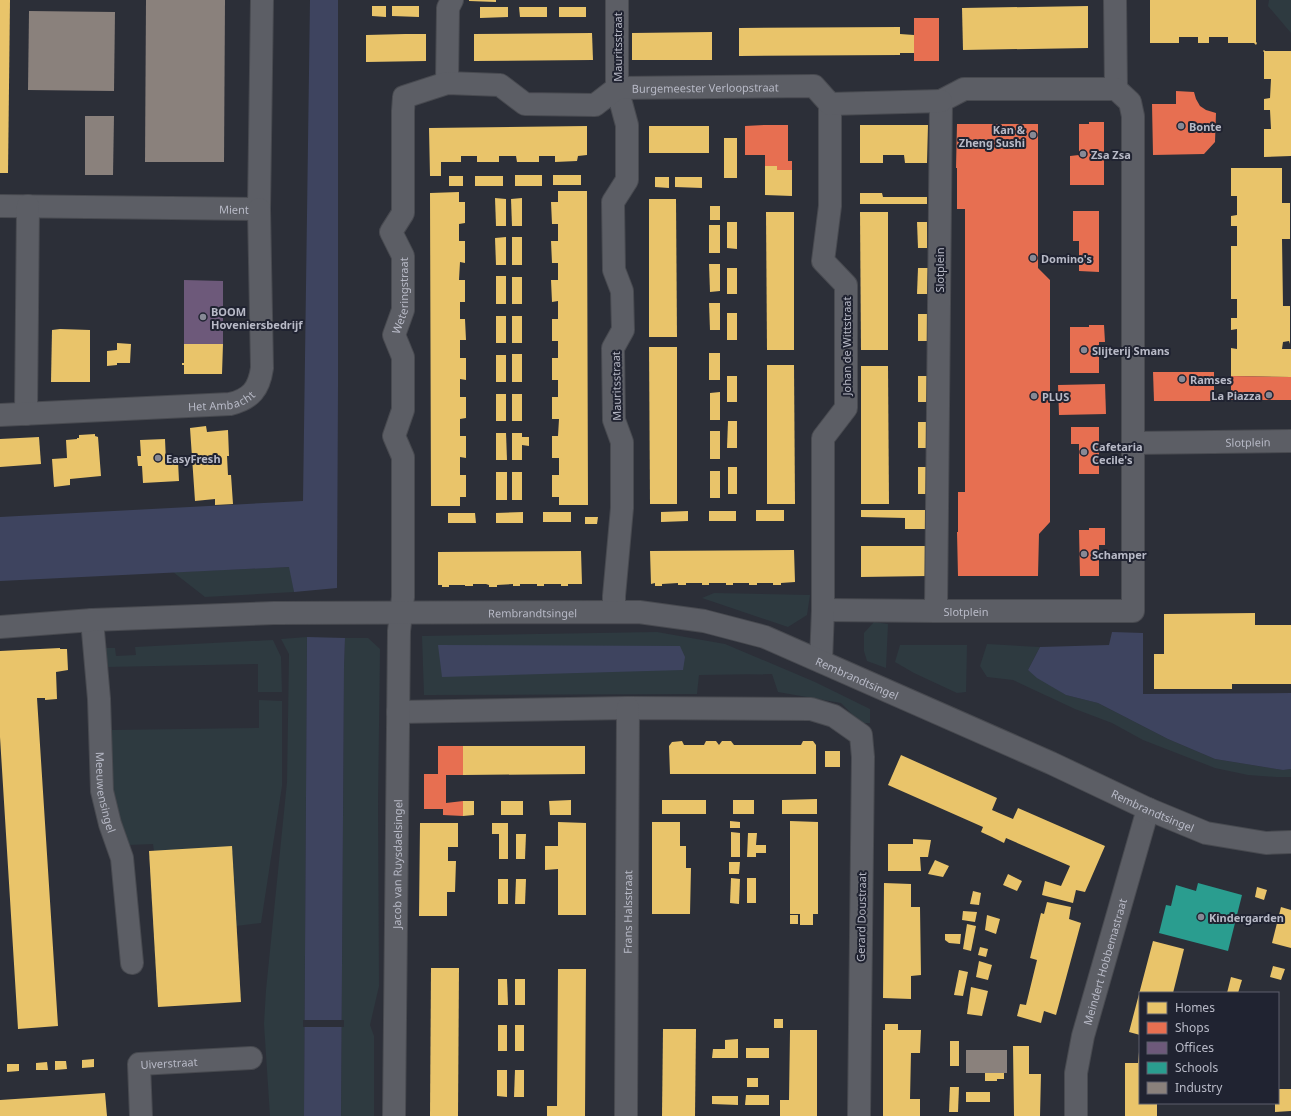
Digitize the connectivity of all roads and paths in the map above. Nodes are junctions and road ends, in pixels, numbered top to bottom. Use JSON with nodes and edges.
{"nodes":[{"id":1,"x":262,"y":0,"type":"edge"},
{"id":2,"x":452,"y":0,"type":"edge"},
{"id":3,"x":617,"y":0,"type":"edge"},
{"id":4,"x":1115,"y":0,"type":"edge"},
{"id":5,"x":448,"y":83,"type":"junction"},
{"id":6,"x":617,"y":88,"type":"junction"},
{"id":7,"x":1116,"y":89,"type":"junction"},
{"id":8,"x":404,"y":97,"type":"joint"},
{"id":9,"x":941,"y":101,"type":"junction"},
{"id":10,"x":830,"y":104,"type":"junction"},
{"id":11,"x":0,"y":206,"type":"edge"},
{"id":12,"x":28,"y":206,"type":"junction"},
{"id":13,"x":259,"y":209,"type":"junction"},
{"id":14,"x":26,"y":414,"type":"junction"},
{"id":15,"x":0,"y":415,"type":"edge"},
{"id":16,"x":1291,"y":441,"type":"edge"},
{"id":17,"x":1134,"y":442,"type":"junction"},
{"id":18,"x":823,"y":610,"type":"junction"},
{"id":19,"x":936,"y":611,"type":"junction"},
{"id":20,"x":401,"y":612,"type":"junction"},
{"id":21,"x":614,"y":612,"type":"junction"},
{"id":22,"x":92,"y":620,"type":"junction"},
{"id":23,"x":0,"y":627,"type":"edge"},
{"id":24,"x":821,"y":661,"type":"junction"},
{"id":25,"x":628,"y":708,"type":"junction"},
{"id":26,"x":398,"y":712,"type":"junction"},
{"id":27,"x":1148,"y":809,"type":"junction"},
{"id":28,"x":1291,"y":842,"type":"edge"},
{"id":29,"x":132,"y":963,"type":"dead end"},
{"id":30,"x":251,"y":1058,"type":"dead end"},
{"id":31,"x":141,"y":1116,"type":"edge"},
{"id":32,"x":394,"y":1116,"type":"edge"},
{"id":33,"x":626,"y":1116,"type":"edge"},
{"id":34,"x":859,"y":1116,"type":"edge"},
{"id":35,"x":1076,"y":1116,"type":"edge"}],
"edges":[{"from":1,"to":13,"type":"street","name":"Mient"},
{"from":2,"to":5,"type":"street"},
{"from":3,"to":6,"type":"street","name":"Mauritsstraat"},
{"from":4,"to":7,"type":"street"},
{"from":5,"to":6,"type":"street","name":"Burgemeester Verloopstraat"},
{"from":5,"to":8,"type":"street","name":"Burgemeester Verloopstraat"},
{"from":6,"to":10,"type":"street","name":"Burgemeester Verloopstraat"},
{"from":6,"to":21,"type":"street","name":"Mauritsstraat"},
{"from":7,"to":9,"type":"street"},
{"from":7,"to":17,"type":"street","name":"Slotplein"},
{"from":8,"to":20,"type":"street","name":"Weteringstraat"},
{"from":9,"to":10,"type":"street"},
{"from":9,"to":19,"type":"street","name":"Slotplein"},
{"from":10,"to":18,"type":"street","name":"Johan de Wittstraat"},
{"from":11,"to":12,"type":"street","name":"Mient"},
{"from":12,"to":13,"type":"street","name":"Mient"},
{"from":12,"to":14,"type":"street"},
{"from":13,"to":14,"type":"street","name":"Het Ambacht"},
{"from":14,"to":15,"type":"street","name":"Het Ambacht"},
{"from":16,"to":17,"type":"street","name":"Slotplein"},
{"from":17,"to":19,"type":"street","name":"Slotplein"},
{"from":18,"to":19,"type":"street"},
{"from":18,"to":24,"type":"street","name":"Johan de Wittstraat"},
{"from":20,"to":21,"type":"street","name":"Rembrandtsingel"},
{"from":20,"to":22,"type":"street"},
{"from":20,"to":26,"type":"street","name":"Jacob van Ruysdaelsingel"},
{"from":21,"to":24,"type":"street","name":"Rembrandtsingel"},
{"from":22,"to":23,"type":"street"},
{"from":22,"to":29,"type":"street","name":"Meeuwensingel"},
{"from":24,"to":27,"type":"street","name":"Rembrandtsingel"},
{"from":25,"to":26,"type":"street"},
{"from":25,"to":33,"type":"street","name":"Frans Halsstraat"},
{"from":25,"to":34,"type":"street","name":"Gerard Doustraat"},
{"from":26,"to":32,"type":"street","name":"Jacob van Ruysdaelsingel"},
{"from":27,"to":28,"type":"street","name":"Rembrandtsingel"},
{"from":27,"to":35,"type":"street","name":"Meindert Hobbemastraat"},
{"from":30,"to":31,"type":"street","name":"Uiverstraat"}]}
